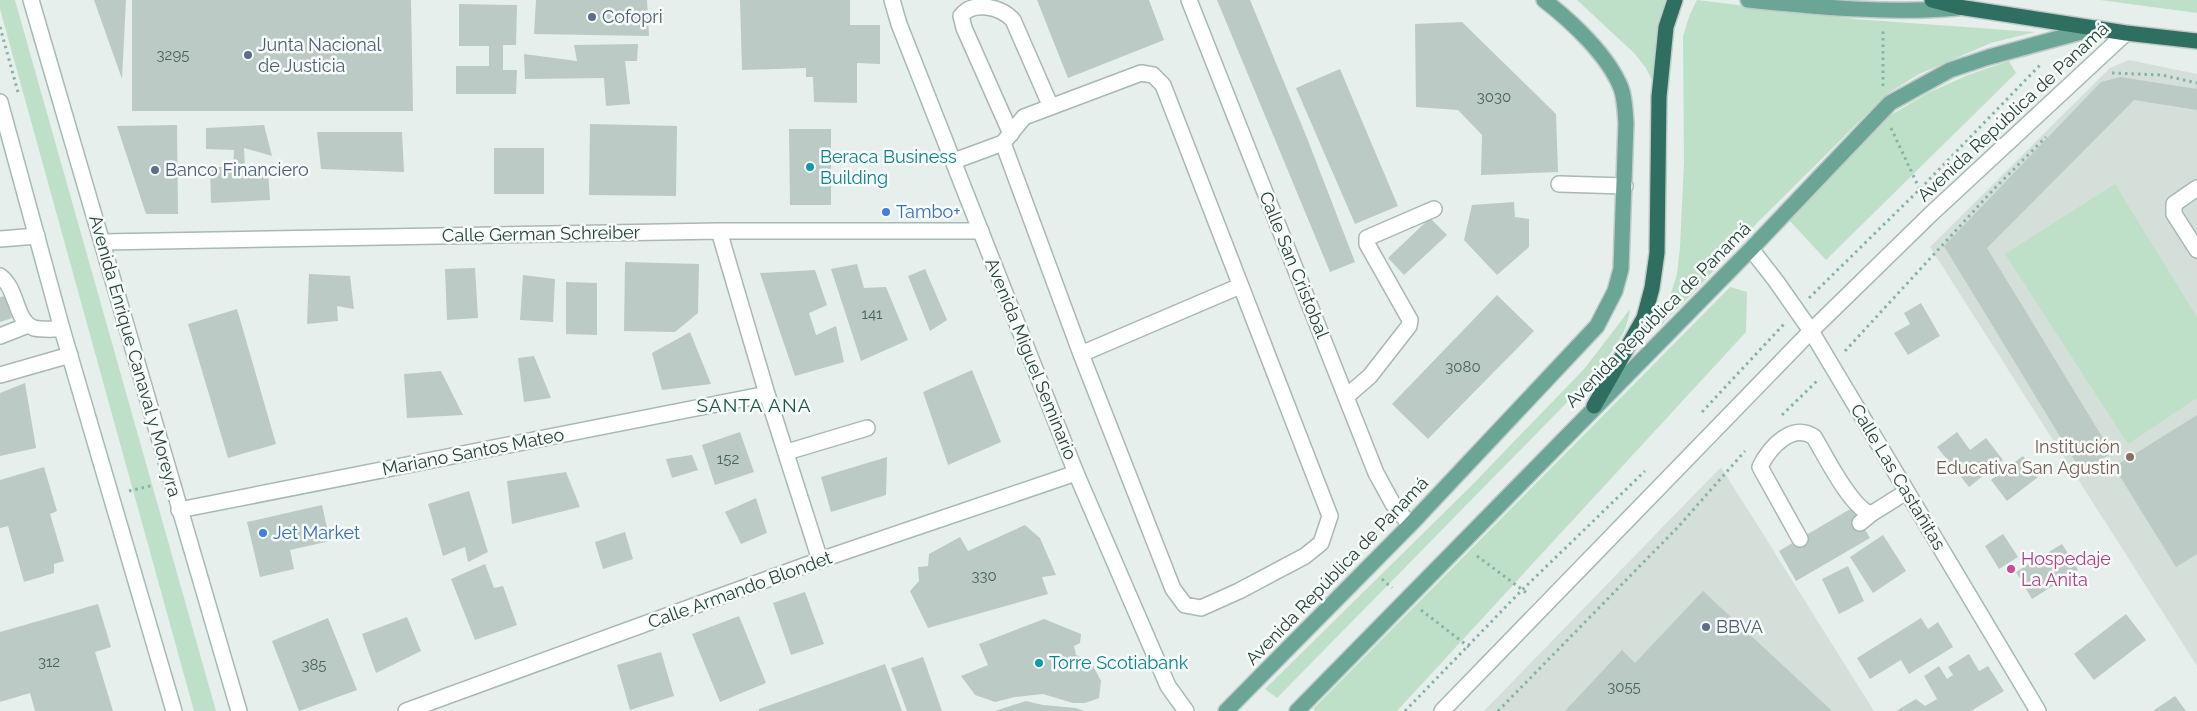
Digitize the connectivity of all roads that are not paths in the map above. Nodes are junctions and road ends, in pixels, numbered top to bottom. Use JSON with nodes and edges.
{"nodes":[{"id":1,"x":31,"y":0,"type":"edge"},
{"id":2,"x":892,"y":0,"type":"edge"},
{"id":3,"x":1189,"y":0,"type":"edge"},
{"id":4,"x":1544,"y":0,"type":"edge"},
{"id":5,"x":1675,"y":0,"type":"edge"},
{"id":6,"x":1748,"y":0,"type":"edge"},
{"id":7,"x":1932,"y":0,"type":"edge"},
{"id":8,"x":1960,"y":8,"type":"junction"},
{"id":9,"x":2097,"y":28,"type":"junction"},
{"id":10,"x":2126,"y":32,"type":"junction"},
{"id":11,"x":2197,"y":41,"type":"edge"},
{"id":12,"x":0,"y":102,"type":"edge"},
{"id":13,"x":1051,"y":107,"type":"junction"},
{"id":14,"x":1007,"y":139,"type":"junction"},
{"id":15,"x":954,"y":161,"type":"junction"},
{"id":16,"x":1559,"y":184,"type":"dead end"},
{"id":17,"x":1625,"y":186,"type":"junction"},
{"id":18,"x":2197,"y":188,"type":"edge"},
{"id":19,"x":1434,"y":210,"type":"dead end"},
{"id":20,"x":719,"y":230,"type":"junction"},
{"id":21,"x":981,"y":231,"type":"junction"},
{"id":22,"x":37,"y":236,"type":"junction"},
{"id":23,"x":0,"y":239,"type":"edge"},
{"id":24,"x":102,"y":242,"type":"junction"},
{"id":25,"x":1751,"y":249,"type":"junction"},
{"id":26,"x":2197,"y":250,"type":"edge"},
{"id":27,"x":0,"y":276,"type":"edge"},
{"id":28,"x":1240,"y":286,"type":"junction"},
{"id":29,"x":28,"y":325,"type":"junction"},
{"id":30,"x":62,"y":329,"type":"junction"},
{"id":31,"x":1811,"y":332,"type":"junction"},
{"id":32,"x":0,"y":336,"type":"edge"},
{"id":33,"x":1081,"y":354,"type":"junction"},
{"id":34,"x":70,"y":355,"type":"junction"},
{"id":35,"x":0,"y":375,"type":"edge"},
{"id":36,"x":767,"y":394,"type":"junction"},
{"id":37,"x":1347,"y":396,"type":"junction"},
{"id":38,"x":1594,"y":406,"type":"junction"},
{"id":39,"x":868,"y":428,"type":"dead end"},
{"id":40,"x":787,"y":452,"type":"junction"},
{"id":41,"x":1076,"y":472,"type":"junction"},
{"id":42,"x":1906,"y":492,"type":"junction"},
{"id":43,"x":179,"y":510,"type":"junction"},
{"id":44,"x":1410,"y":525,"type":"junction"},
{"id":45,"x":1800,"y":539,"type":"dead end"},
{"id":46,"x":820,"y":560,"type":"junction"},
{"id":47,"x":174,"y":711,"type":"edge"},
{"id":48,"x":238,"y":711,"type":"edge"},
{"id":49,"x":406,"y":711,"type":"edge"},
{"id":50,"x":1186,"y":711,"type":"edge"},
{"id":51,"x":1226,"y":711,"type":"edge"},
{"id":52,"x":1297,"y":711,"type":"edge"},
{"id":53,"x":1442,"y":711,"type":"edge"},
{"id":54,"x":2038,"y":711,"type":"edge"}],
"edges":[{"from":1,"to":24,"type":"street","name":"Avenida Enrique Canaval y Moreyra"},
{"from":2,"to":15,"type":"street","name":"Avenida Miguel Seminario"},
{"from":3,"to":37,"type":"street","name":"Calle San Cristobal"},
{"from":4,"to":17,"type":"main road","name":"Avenida República de Panamá"},
{"from":5,"to":38,"type":"highway"},
{"from":6,"to":8,"type":"main road"},
{"from":7,"to":8,"type":"highway"},
{"from":8,"to":9,"type":"highway"},
{"from":9,"to":10,"type":"highway"},
{"from":9,"to":25,"type":"main road","name":"Avenida República de Panamá"},
{"from":10,"to":11,"type":"highway"},
{"from":10,"to":31,"type":"street","name":"Avenida República de Panamá"},
{"from":12,"to":22,"type":"street"},
{"from":13,"to":14,"type":"street"},
{"from":13,"to":14,"type":"street"},
{"from":13,"to":28,"type":"street"},
{"from":14,"to":15,"type":"street"},
{"from":14,"to":33,"type":"street"},
{"from":15,"to":21,"type":"street","name":"Avenida Miguel Seminario"},
{"from":16,"to":17,"type":"street"},
{"from":17,"to":44,"type":"main road","name":"Avenida República de Panamá"},
{"from":18,"to":26,"type":"street"},
{"from":19,"to":37,"type":"street"},
{"from":20,"to":21,"type":"street","name":"Calle German Schreiber"},
{"from":20,"to":24,"type":"street","name":"Calle German Schreiber"},
{"from":20,"to":36,"type":"street"},
{"from":21,"to":41,"type":"street","name":"Avenida Miguel Seminario"},
{"from":22,"to":23,"type":"street"},
{"from":22,"to":30,"type":"street"},
{"from":24,"to":43,"type":"street","name":"Avenida Enrique Canaval y Moreyra"},
{"from":25,"to":31,"type":"street","name":"Calle Las Castañitas"},
{"from":25,"to":38,"type":"main road","name":"Avenida República de Panamá"},
{"from":27,"to":29,"type":"street"},
{"from":28,"to":33,"type":"street"},
{"from":28,"to":33,"type":"street"},
{"from":29,"to":30,"type":"street"},
{"from":29,"to":32,"type":"street"},
{"from":30,"to":34,"type":"street"},
{"from":31,"to":42,"type":"street","name":"Calle Las Castañitas"},
{"from":31,"to":53,"type":"street","name":"Avenida República de Panamá"},
{"from":34,"to":35,"type":"street"},
{"from":34,"to":47,"type":"street"},
{"from":36,"to":40,"type":"street"},
{"from":36,"to":43,"type":"street","name":"Mariano Santos Mateo"},
{"from":37,"to":44,"type":"street","name":"Calle San Cristobal"},
{"from":38,"to":52,"type":"main road","name":"Avenida República de Panamá"},
{"from":39,"to":40,"type":"street"},
{"from":40,"to":46,"type":"street"},
{"from":41,"to":46,"type":"street","name":"Calle Armando Blondet"},
{"from":41,"to":50,"type":"street","name":"Avenida Miguel Seminario"},
{"from":42,"to":45,"type":"street"},
{"from":42,"to":54,"type":"street","name":"Calle Las Castañitas"},
{"from":43,"to":48,"type":"street","name":"Avenida Enrique Canaval y Moreyra"},
{"from":44,"to":51,"type":"main road","name":"Avenida República de Panamá"},
{"from":46,"to":49,"type":"street","name":"Calle Armando Blondet"}]}
